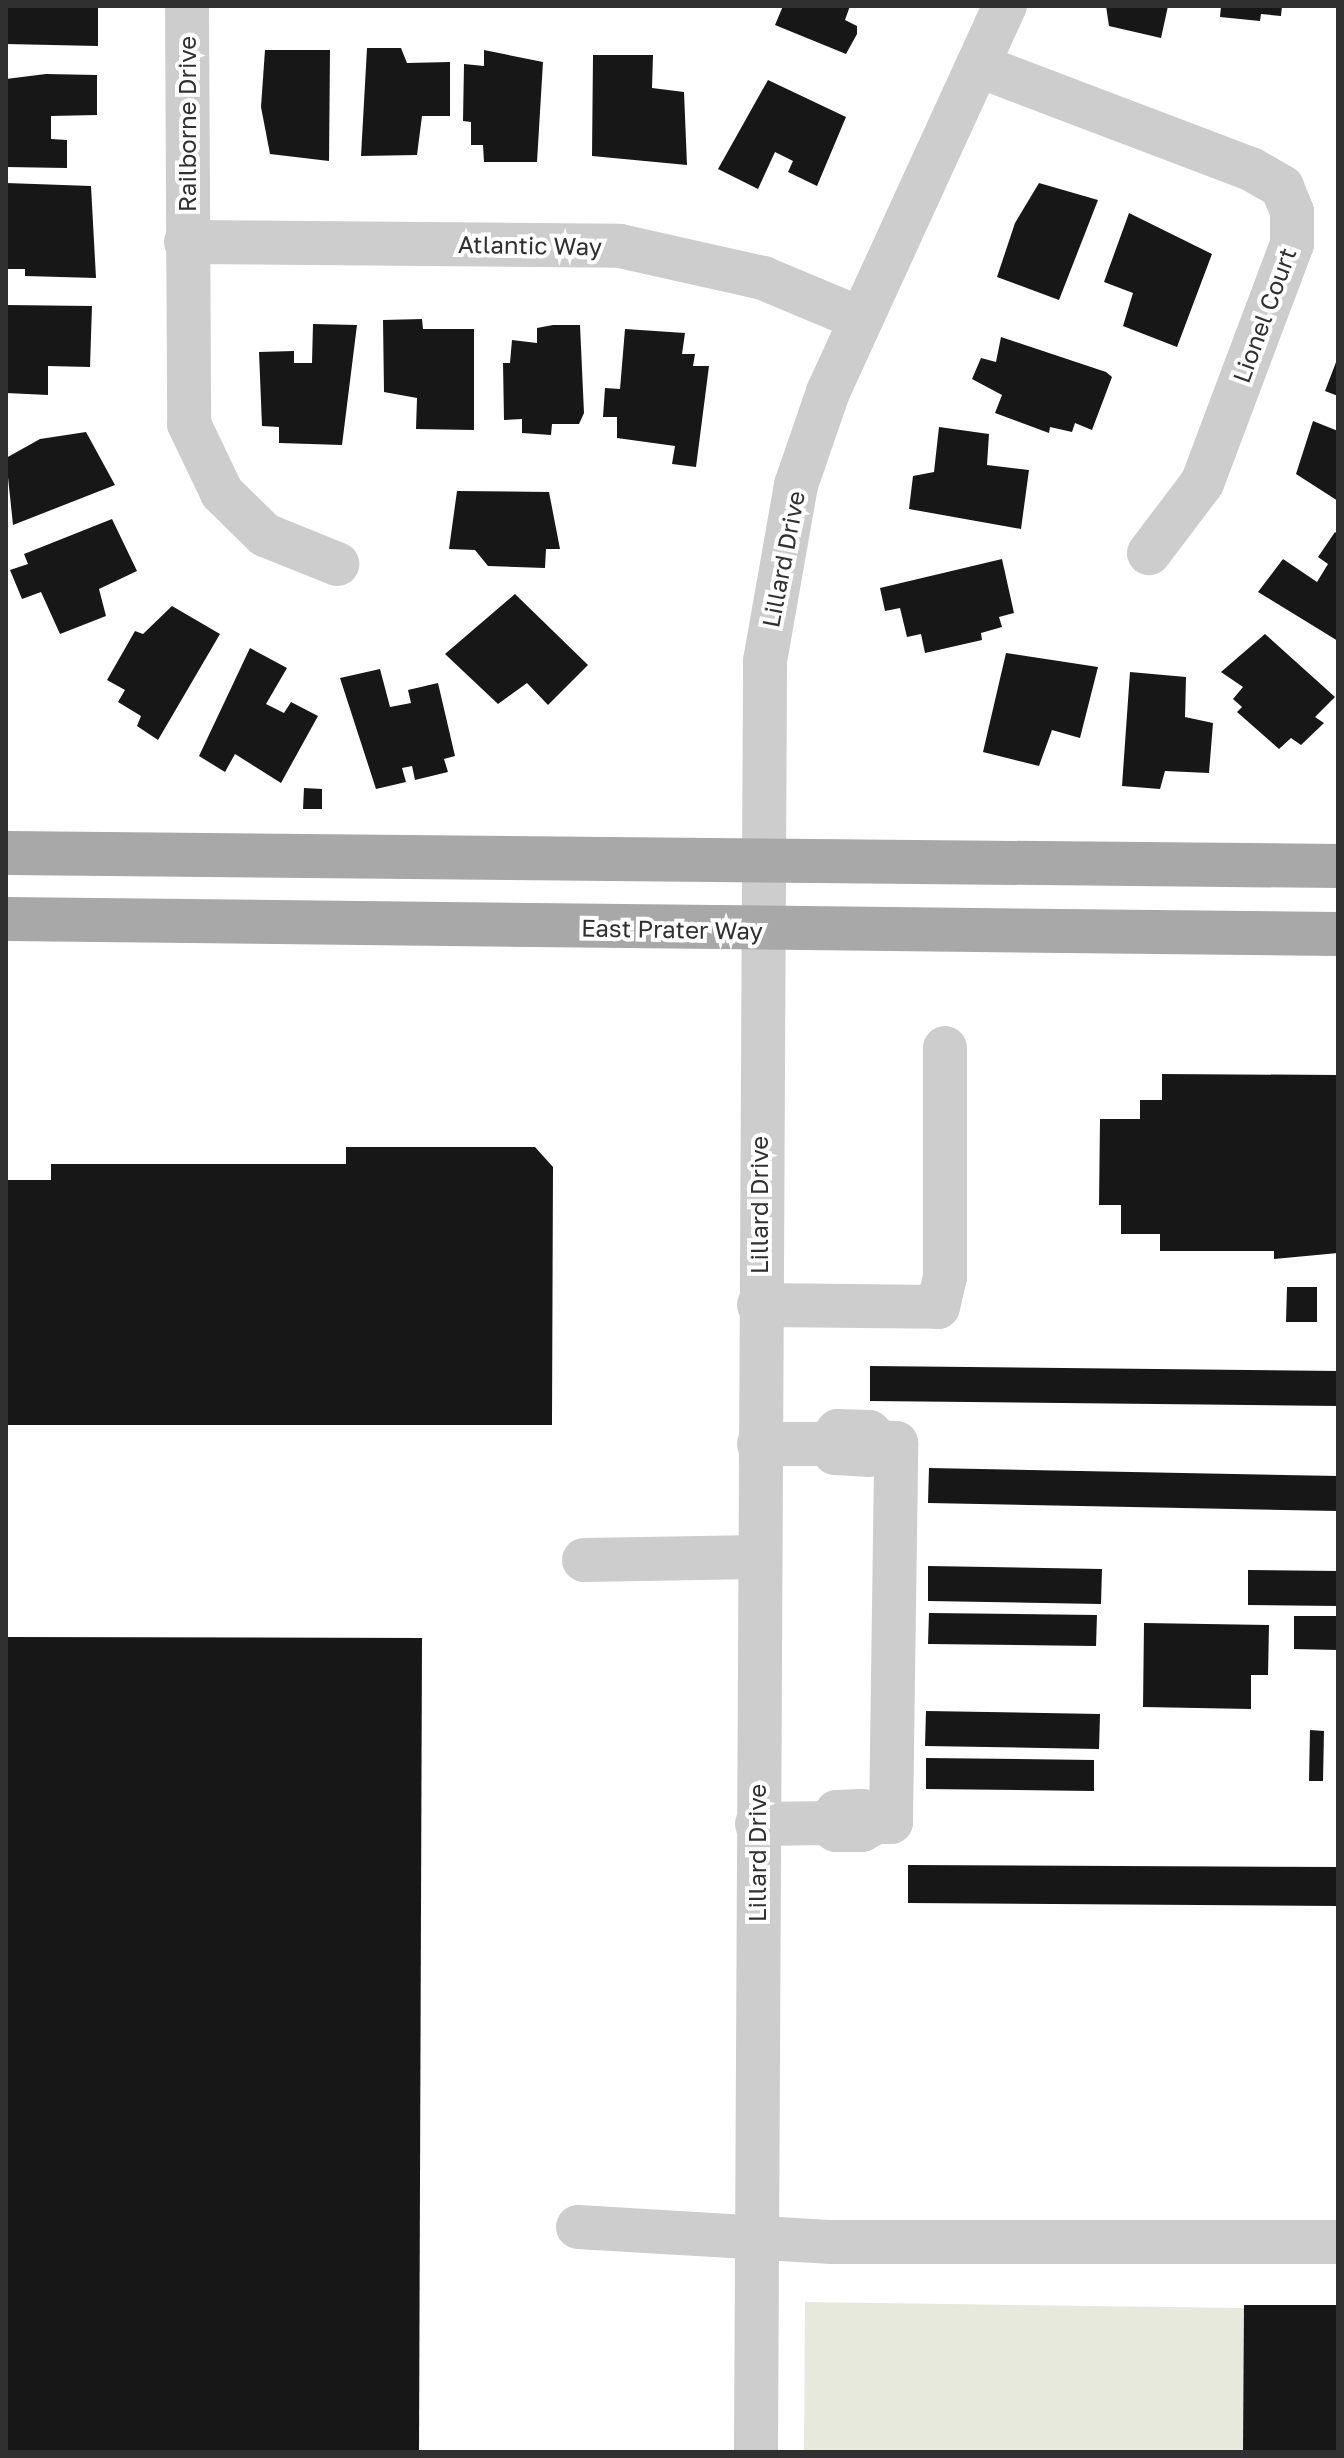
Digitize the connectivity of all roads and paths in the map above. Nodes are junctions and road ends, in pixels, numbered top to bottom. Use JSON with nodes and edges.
{"nodes":[{"id":1,"x":187,"y":6,"type":"edge"},
{"id":2,"x":1005,"y":6,"type":"edge"},
{"id":3,"x":982,"y":67,"type":"junction"},
{"id":4,"x":186,"y":242,"type":"junction"},
{"id":5,"x":861,"y":319,"type":"junction"},
{"id":6,"x":1149,"y":553,"type":"dead end"},
{"id":7,"x":337,"y":564,"type":"dead end"},
{"id":8,"x":6,"y":853,"type":"edge"},
{"id":9,"x":761,"y":858,"type":"junction"},
{"id":10,"x":1338,"y":866,"type":"edge"},
{"id":11,"x":6,"y":919,"type":"edge"},
{"id":12,"x":759,"y":930,"type":"junction"},
{"id":13,"x":1338,"y":934,"type":"edge"},
{"id":14,"x":945,"y":1048,"type":"dead end"},
{"id":15,"x":759,"y":1305,"type":"junction"},
{"id":16,"x":759,"y":1444,"type":"junction"},
{"id":17,"x":759,"y":1557,"type":"junction"},
{"id":18,"x":584,"y":1560,"type":"dead end"},
{"id":19,"x":757,"y":1824,"type":"junction"},
{"id":20,"x":578,"y":2227,"type":"dead end"},
{"id":21,"x":755,"y":2235,"type":"junction"},
{"id":22,"x":1338,"y":2242,"type":"edge"},
{"id":23,"x":756,"y":2452,"type":"edge"}],
"edges":[{"from":1,"to":4,"type":"street","name":"Railborne Drive"},
{"from":2,"to":3,"type":"street","name":"Lillard Drive"},
{"from":3,"to":5,"type":"street","name":"Lillard Drive"},
{"from":3,"to":6,"type":"street","name":"Lionel Court"},
{"from":4,"to":5,"type":"street","name":"Atlantic Way"},
{"from":4,"to":7,"type":"street","name":"Railborne Drive"},
{"from":5,"to":9,"type":"street","name":"Lillard Drive"},
{"from":8,"to":9,"type":"main road"},
{"from":9,"to":10,"type":"main road"},
{"from":9,"to":12,"type":"street","name":"Lillard Drive"},
{"from":11,"to":12,"type":"main road","name":"East Prater Way"},
{"from":12,"to":13,"type":"main road","name":"East Prater Way"},
{"from":12,"to":15,"type":"street","name":"Lillard Drive"},
{"from":14,"to":15,"type":"street"},
{"from":15,"to":16,"type":"street","name":"Lillard Drive"},
{"from":16,"to":17,"type":"street","name":"Lillard Drive"},
{"from":16,"to":19,"type":"street"},
{"from":17,"to":18,"type":"street"},
{"from":17,"to":19,"type":"street","name":"Lillard Drive"},
{"from":19,"to":21,"type":"street","name":"Lillard Drive"},
{"from":20,"to":21,"type":"street"},
{"from":21,"to":22,"type":"street"},
{"from":21,"to":23,"type":"street","name":"Lillard Drive"}]}
